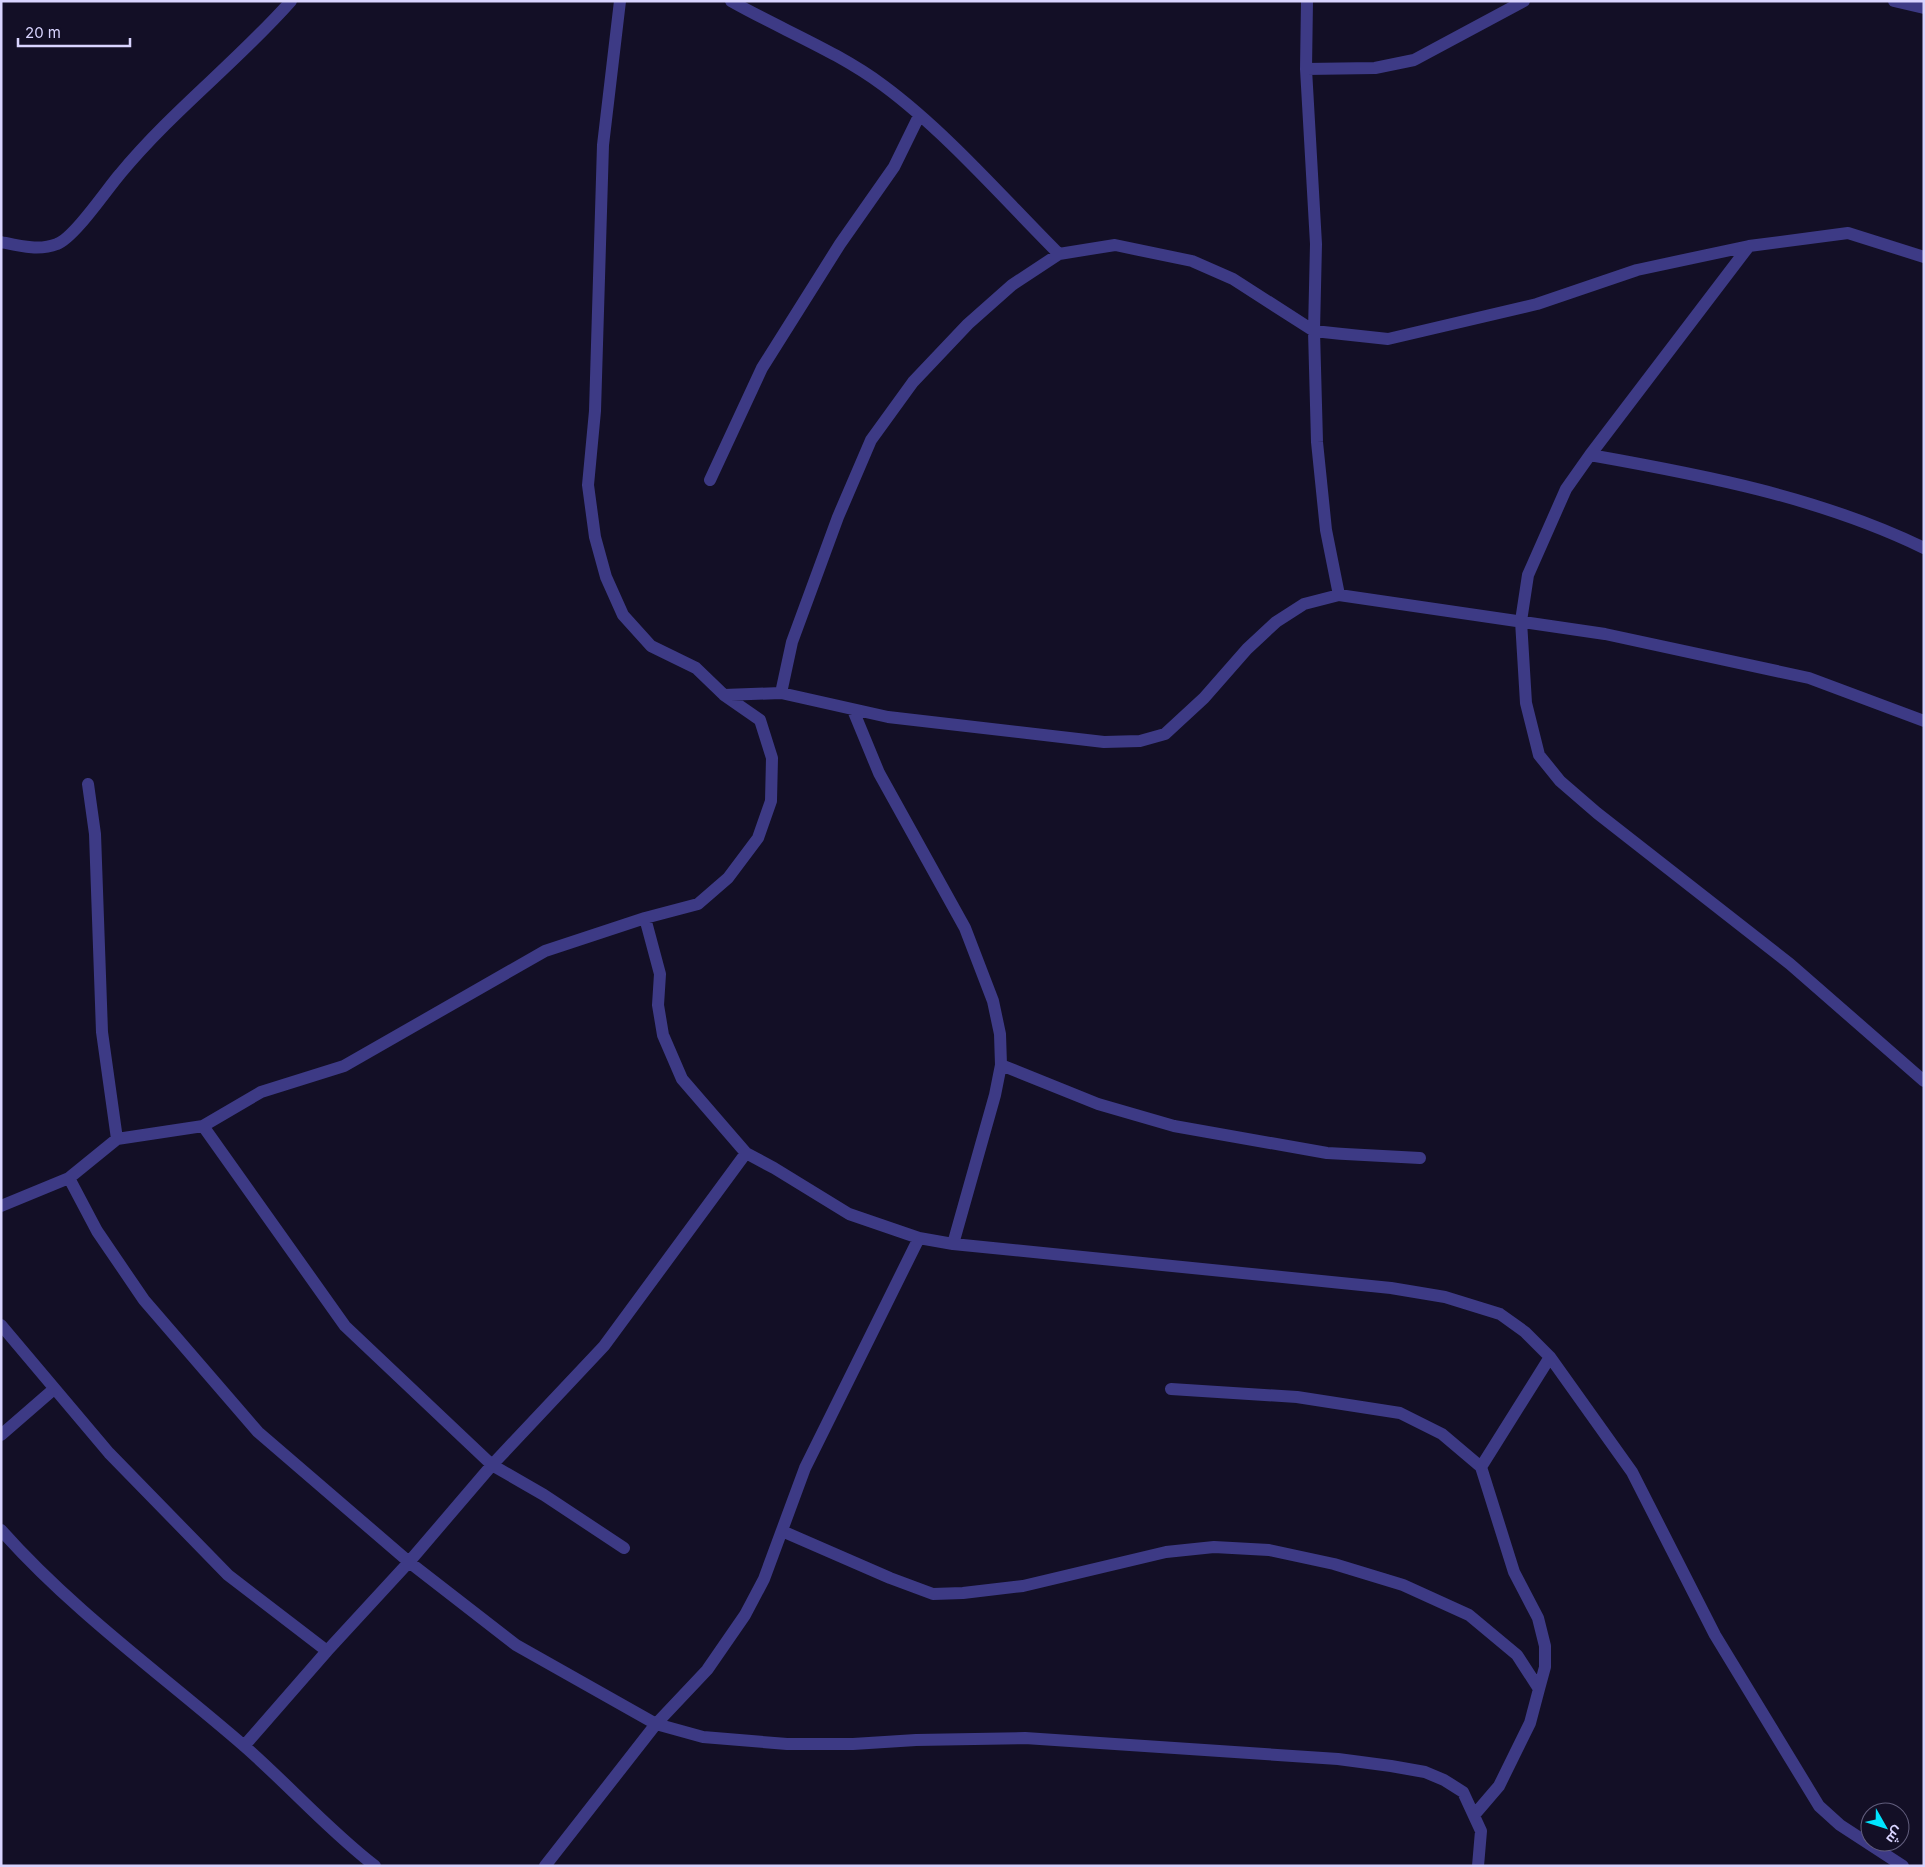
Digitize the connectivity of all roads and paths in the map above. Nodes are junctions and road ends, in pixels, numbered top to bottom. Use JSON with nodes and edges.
{"nodes":[{"id":1,"x":291,"y":1,"type":"edge"},
{"id":2,"x":620,"y":1,"type":"edge"},
{"id":3,"x":732,"y":1,"type":"edge"},
{"id":4,"x":1307,"y":1,"type":"edge"},
{"id":5,"x":1524,"y":1,"type":"edge"},
{"id":6,"x":1894,"y":1,"type":"edge"},
{"id":7,"x":1924,"y":8,"type":"edge"},
{"id":8,"x":1306,"y":70,"type":"junction"},
{"id":9,"x":919,"y":116,"type":"junction"},
{"id":10,"x":1,"y":242,"type":"edge"},
{"id":11,"x":1749,"y":246,"type":"junction"},
{"id":12,"x":1059,"y":254,"type":"junction"},
{"id":13,"x":1924,"y":257,"type":"edge"},
{"id":14,"x":1314,"y":331,"type":"junction"},
{"id":15,"x":1590,"y":455,"type":"junction"},
{"id":16,"x":710,"y":480,"type":"dead end"},
{"id":17,"x":1924,"y":548,"type":"edge"},
{"id":18,"x":1339,"y":595,"type":"junction"},
{"id":19,"x":1520,"y":621,"type":"junction"},
{"id":20,"x":781,"y":693,"type":"junction"},
{"id":21,"x":724,"y":695,"type":"junction"},
{"id":22,"x":853,"y":710,"type":"junction"},
{"id":23,"x":1924,"y":720,"type":"edge"},
{"id":24,"x":88,"y":784,"type":"dead end"},
{"id":25,"x":645,"y":918,"type":"junction"},
{"id":26,"x":1001,"y":1065,"type":"junction"},
{"id":27,"x":1924,"y":1081,"type":"edge"},
{"id":28,"x":203,"y":1126,"type":"junction"},
{"id":29,"x":117,"y":1140,"type":"junction"},
{"id":30,"x":746,"y":1153,"type":"junction"},
{"id":31,"x":1420,"y":1158,"type":"dead end"},
{"id":32,"x":69,"y":1178,"type":"junction"},
{"id":33,"x":1,"y":1206,"type":"edge"},
{"id":34,"x":919,"y":1238,"type":"junction"},
{"id":35,"x":953,"y":1244,"type":"junction"},
{"id":36,"x":1,"y":1325,"type":"edge"},
{"id":37,"x":1550,"y":1357,"type":"junction"},
{"id":38,"x":54,"y":1388,"type":"junction"},
{"id":39,"x":1171,"y":1389,"type":"dead end"},
{"id":40,"x":1,"y":1435,"type":"edge"},
{"id":41,"x":492,"y":1465,"type":"junction"},
{"id":42,"x":1481,"y":1467,"type":"junction"},
{"id":43,"x":1,"y":1530,"type":"edge"},
{"id":44,"x":782,"y":1531,"type":"junction"},
{"id":45,"x":624,"y":1548,"type":"dead end"},
{"id":46,"x":409,"y":1562,"type":"junction"},
{"id":47,"x":326,"y":1651,"type":"junction"},
{"id":48,"x":1539,"y":1689,"type":"junction"},
{"id":49,"x":656,"y":1724,"type":"junction"},
{"id":50,"x":244,"y":1746,"type":"junction"},
{"id":51,"x":1475,"y":1814,"type":"junction"},
{"id":52,"x":374,"y":1866,"type":"edge"},
{"id":53,"x":545,"y":1866,"type":"edge"},
{"id":54,"x":1478,"y":1866,"type":"edge"},
{"id":55,"x":1903,"y":1866,"type":"edge"}],
"edges":[{"from":1,"to":10,"type":"street"},
{"from":2,"to":21,"type":"street"},
{"from":3,"to":9,"type":"street"},
{"from":4,"to":8,"type":"street"},
{"from":5,"to":8,"type":"street"},
{"from":6,"to":7,"type":"street"},
{"from":8,"to":14,"type":"street"},
{"from":9,"to":12,"type":"street"},
{"from":9,"to":16,"type":"street"},
{"from":11,"to":13,"type":"street"},
{"from":11,"to":14,"type":"street"},
{"from":11,"to":15,"type":"street"},
{"from":12,"to":14,"type":"street"},
{"from":12,"to":20,"type":"street"},
{"from":14,"to":18,"type":"street"},
{"from":15,"to":17,"type":"street"},
{"from":15,"to":19,"type":"street"},
{"from":18,"to":19,"type":"street"},
{"from":18,"to":22,"type":"street"},
{"from":19,"to":23,"type":"street"},
{"from":19,"to":27,"type":"street"},
{"from":20,"to":21,"type":"street"},
{"from":20,"to":22,"type":"street"},
{"from":21,"to":25,"type":"street"},
{"from":22,"to":26,"type":"street"},
{"from":24,"to":29,"type":"street"},
{"from":25,"to":28,"type":"street"},
{"from":25,"to":30,"type":"street"},
{"from":26,"to":31,"type":"street"},
{"from":26,"to":35,"type":"street"},
{"from":28,"to":29,"type":"street"},
{"from":28,"to":41,"type":"street"},
{"from":29,"to":32,"type":"street"},
{"from":30,"to":34,"type":"street"},
{"from":30,"to":41,"type":"street"},
{"from":32,"to":33,"type":"street"},
{"from":32,"to":46,"type":"street"},
{"from":34,"to":35,"type":"street"},
{"from":34,"to":44,"type":"street"},
{"from":35,"to":37,"type":"street"},
{"from":36,"to":38,"type":"street"},
{"from":37,"to":42,"type":"street"},
{"from":37,"to":55,"type":"street"},
{"from":38,"to":40,"type":"street"},
{"from":38,"to":47,"type":"street"},
{"from":39,"to":42,"type":"street"},
{"from":41,"to":45,"type":"street"},
{"from":41,"to":46,"type":"street"},
{"from":42,"to":48,"type":"street"},
{"from":43,"to":50,"type":"street"},
{"from":44,"to":48,"type":"street"},
{"from":44,"to":49,"type":"street"},
{"from":46,"to":47,"type":"street"},
{"from":46,"to":49,"type":"street"},
{"from":47,"to":50,"type":"street"},
{"from":48,"to":51,"type":"street"},
{"from":49,"to":51,"type":"street"},
{"from":49,"to":53,"type":"street"},
{"from":50,"to":52,"type":"street"},
{"from":51,"to":54,"type":"street"}]}
